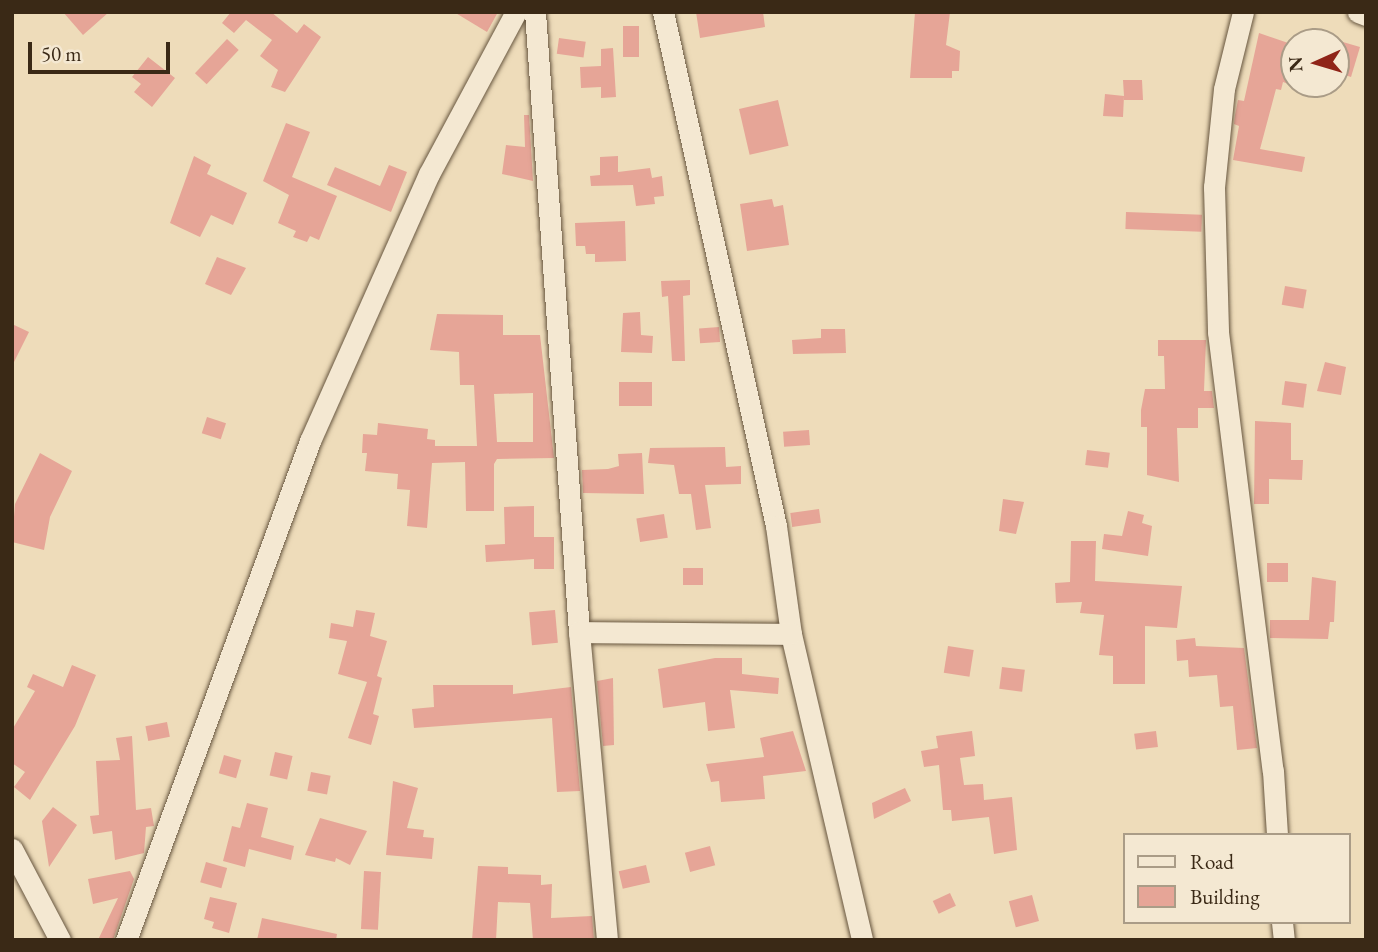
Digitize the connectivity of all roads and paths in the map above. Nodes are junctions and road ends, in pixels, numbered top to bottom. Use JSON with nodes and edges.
{"nodes":[{"id":1,"x":516,"y":12,"type":"edge"},
{"id":2,"x":535,"y":12,"type":"edge"},
{"id":3,"x":663,"y":12,"type":"edge"},
{"id":4,"x":1243,"y":12,"type":"edge"},
{"id":5,"x":1358,"y":12,"type":"edge"},
{"id":6,"x":1366,"y":15,"type":"edge"},
{"id":7,"x":579,"y":632,"type":"junction"},
{"id":8,"x":791,"y":634,"type":"junction"},
{"id":9,"x":1277,"y":833,"type":"edge"},
{"id":10,"x":12,"y":849,"type":"edge"},
{"id":11,"x":55,"y":937,"type":"edge"},
{"id":12,"x":126,"y":940,"type":"edge"},
{"id":13,"x":607,"y":940,"type":"edge"},
{"id":14,"x":862,"y":940,"type":"edge"}],
"edges":[{"from":1,"to":12,"type":"street"},
{"from":2,"to":7,"type":"street"},
{"from":3,"to":8,"type":"street"},
{"from":4,"to":9,"type":"street"},
{"from":5,"to":6,"type":"street"},
{"from":7,"to":8,"type":"street"},
{"from":7,"to":13,"type":"street"},
{"from":8,"to":14,"type":"street"},
{"from":10,"to":11,"type":"street"}]}
